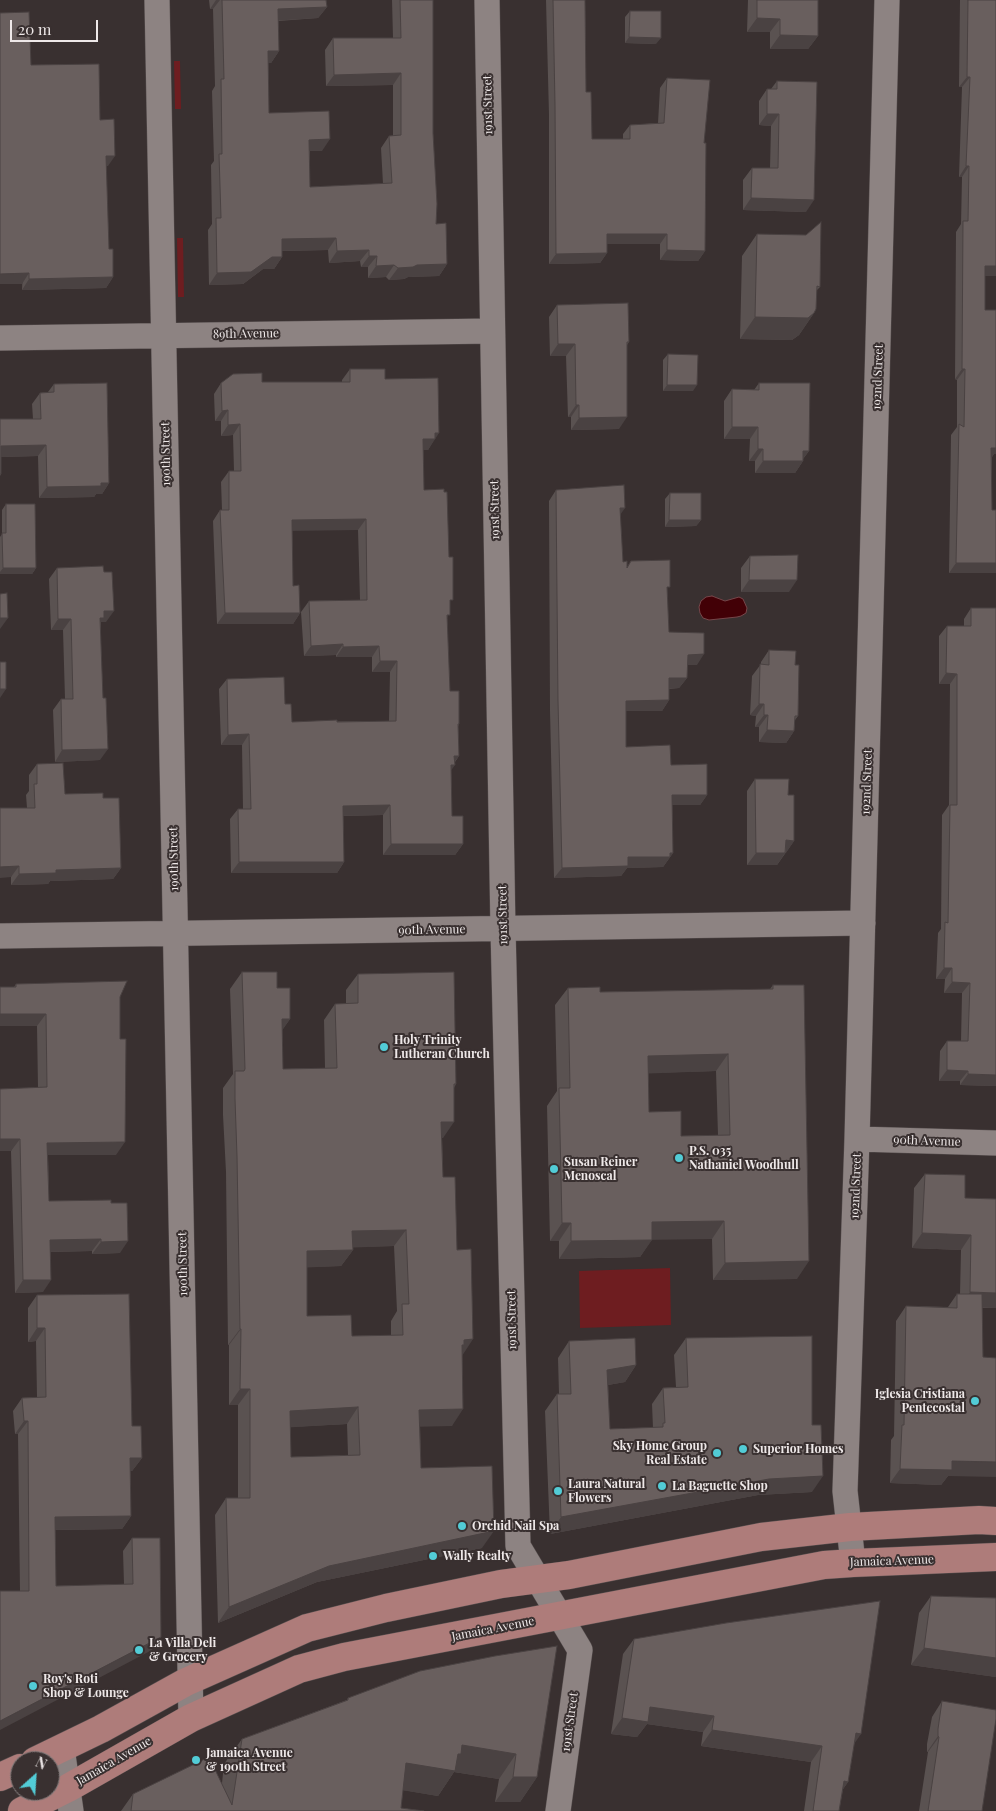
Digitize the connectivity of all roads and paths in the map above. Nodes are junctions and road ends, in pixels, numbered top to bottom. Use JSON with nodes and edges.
{"nodes":[{"id":1,"x":157,"y":0,"type":"edge"},
{"id":2,"x":487,"y":0,"type":"edge"},
{"id":3,"x":888,"y":0,"type":"edge"},
{"id":4,"x":492,"y":331,"type":"junction"},
{"id":5,"x":164,"y":335,"type":"junction"},
{"id":6,"x":0,"y":338,"type":"edge"},
{"id":7,"x":863,"y":923,"type":"junction"},
{"id":8,"x":503,"y":929,"type":"junction"},
{"id":9,"x":176,"y":933,"type":"junction"},
{"id":10,"x":0,"y":936,"type":"edge"},
{"id":11,"x":857,"y":1139,"type":"junction"},
{"id":12,"x":996,"y":1143,"type":"edge"},
{"id":13,"x":996,"y":1521,"type":"edge"},
{"id":14,"x":850,"y":1527,"type":"junction"},
{"id":15,"x":996,"y":1557,"type":"edge"},
{"id":16,"x":853,"y":1563,"type":"junction"},
{"id":17,"x":538,"y":1580,"type":"junction"},
{"id":18,"x":560,"y":1616,"type":"junction"},
{"id":19,"x":191,"y":1679,"type":"junction"},
{"id":20,"x":191,"y":1718,"type":"junction"},
{"id":21,"x":62,"y":1748,"type":"junction"},
{"id":22,"x":56,"y":1751,"type":"edge"},
{"id":23,"x":70,"y":1799,"type":"edge"},
{"id":24,"x":22,"y":1811,"type":"edge"},
{"id":25,"x":558,"y":1811,"type":"edge"}],
"edges":[{"from":1,"to":5,"type":"street","name":"190th Street"},
{"from":2,"to":4,"type":"street","name":"191st Street"},
{"from":3,"to":7,"type":"street","name":"192nd Street"},
{"from":4,"to":5,"type":"street","name":"89th Avenue"},
{"from":4,"to":8,"type":"street","name":"191st Street"},
{"from":5,"to":6,"type":"street","name":"89th Avenue"},
{"from":5,"to":9,"type":"street","name":"190th Street"},
{"from":7,"to":8,"type":"street","name":"90th Avenue"},
{"from":7,"to":11,"type":"street","name":"192nd Street"},
{"from":8,"to":9,"type":"street","name":"90th Avenue"},
{"from":8,"to":17,"type":"street","name":"191st Street"},
{"from":9,"to":10,"type":"street","name":"90th Avenue"},
{"from":9,"to":19,"type":"street","name":"190th Street"},
{"from":11,"to":12,"type":"street","name":"90th Avenue"},
{"from":11,"to":14,"type":"street","name":"192nd Street"},
{"from":13,"to":14,"type":"main road"},
{"from":14,"to":16,"type":"street","name":"192nd Street"},
{"from":14,"to":17,"type":"main road"},
{"from":15,"to":16,"type":"main road","name":"Jamaica Avenue"},
{"from":16,"to":18,"type":"main road","name":"Jamaica Avenue"},
{"from":17,"to":18,"type":"street","name":"191st Street"},
{"from":17,"to":19,"type":"main road"},
{"from":18,"to":20,"type":"main road","name":"Jamaica Avenue"},
{"from":18,"to":25,"type":"street","name":"191st Street"},
{"from":19,"to":20,"type":"street","name":"190th Street"},
{"from":19,"to":21,"type":"main road"},
{"from":20,"to":23,"type":"main road","name":"Jamaica Avenue"},
{"from":21,"to":22,"type":"main road"},
{"from":21,"to":23,"type":"street"},
{"from":23,"to":24,"type":"main road","name":"Jamaica Avenue"}]}
